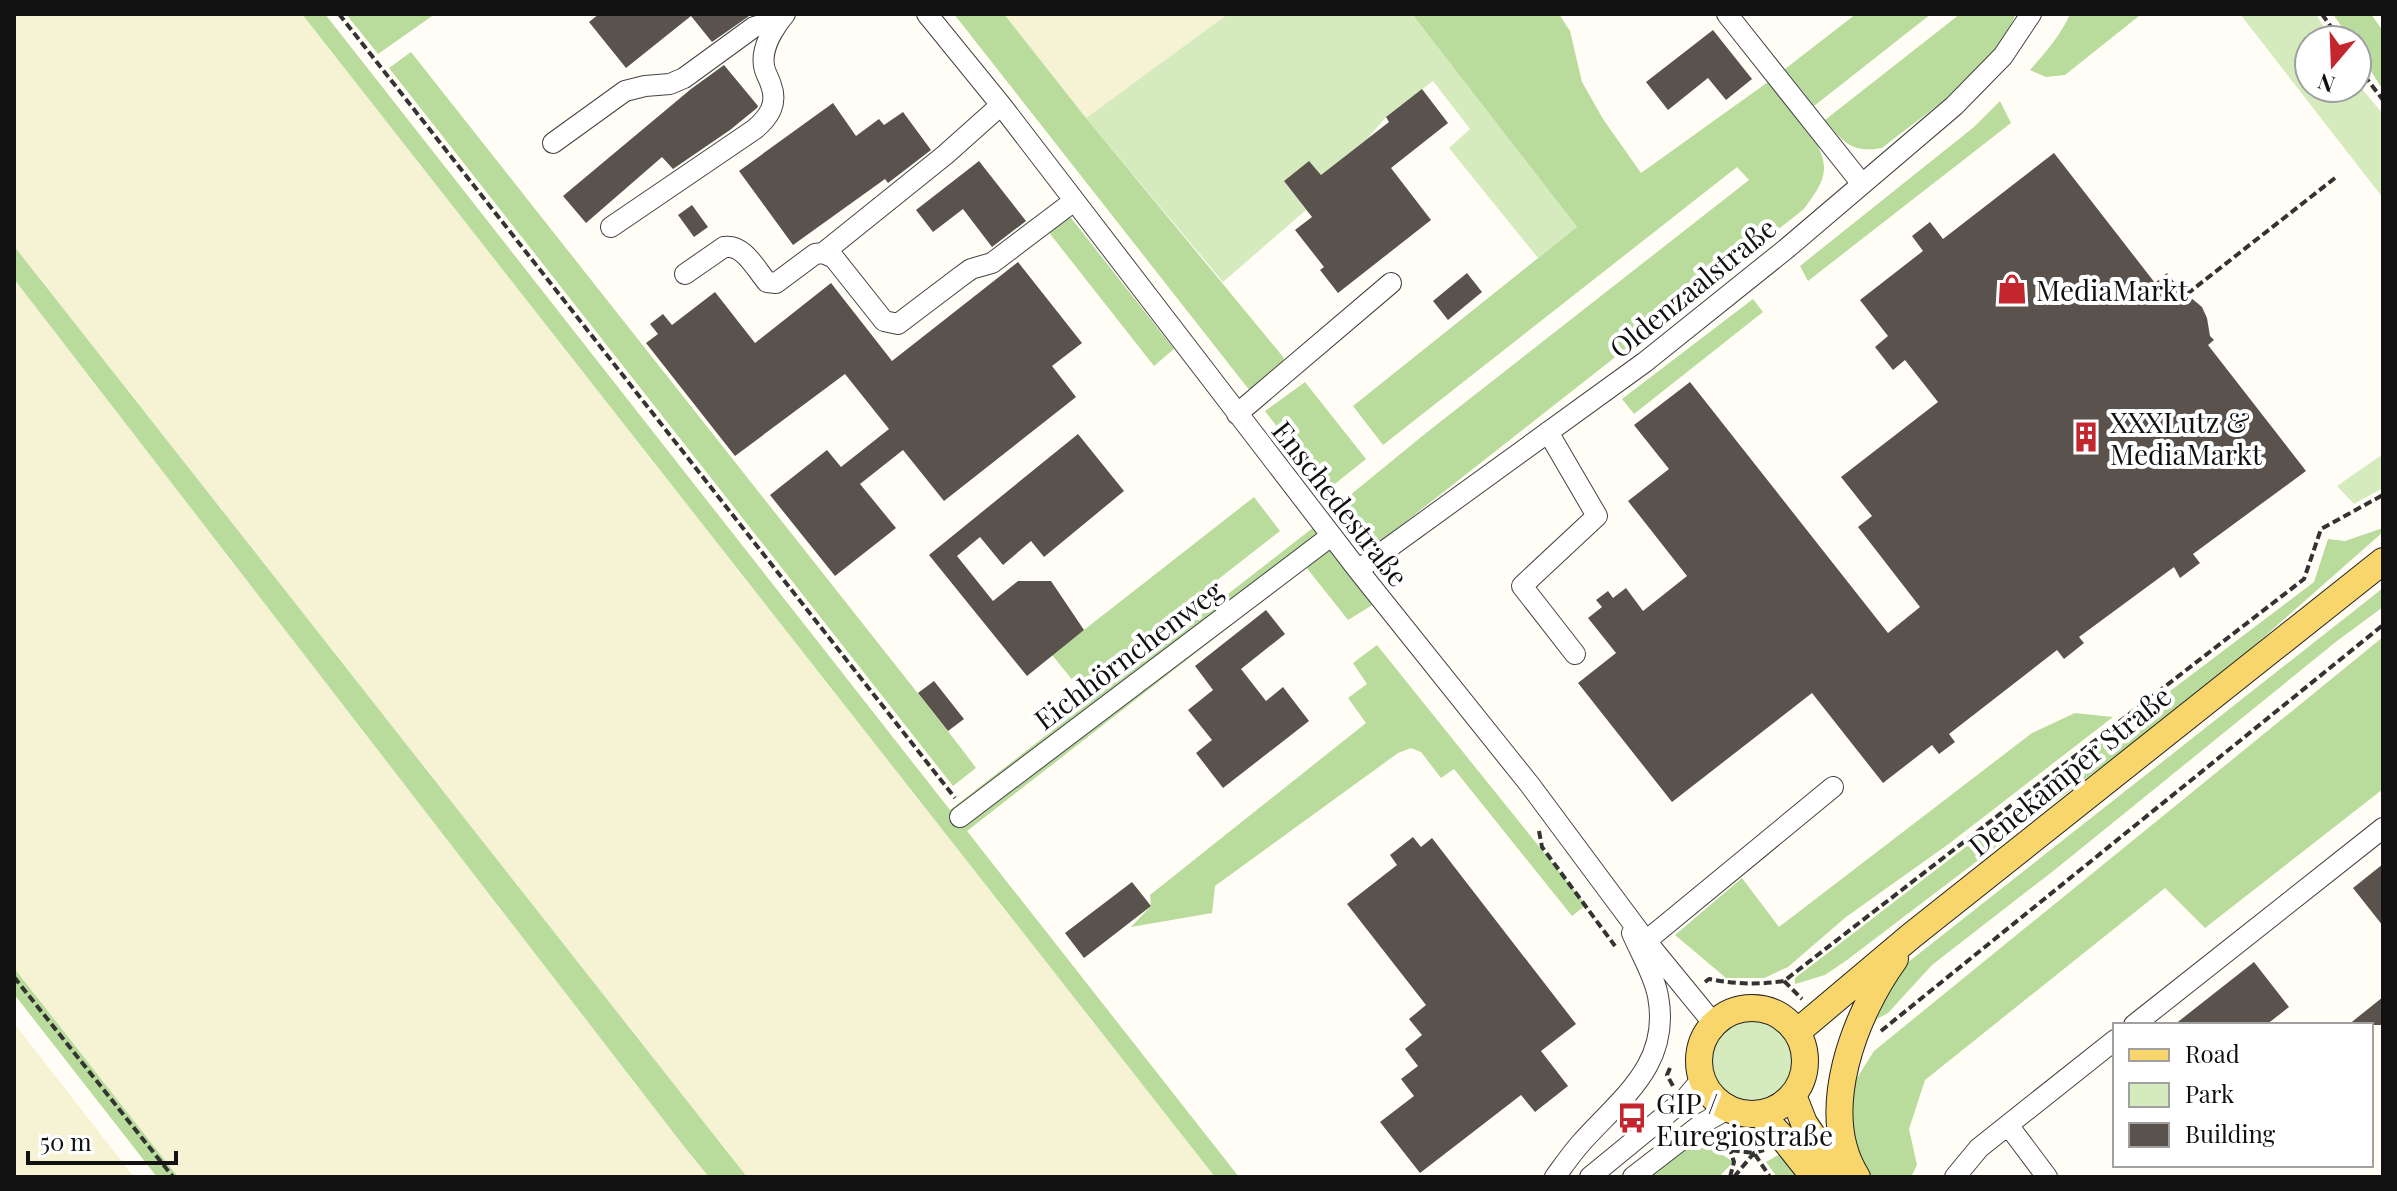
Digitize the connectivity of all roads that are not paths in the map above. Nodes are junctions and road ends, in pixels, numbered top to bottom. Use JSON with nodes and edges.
{"nodes":[{"id":1,"x":927,"y":14,"type":"edge"},
{"id":2,"x":1727,"y":14,"type":"edge"},
{"id":3,"x":2031,"y":14,"type":"edge"},
{"id":4,"x":783,"y":17,"type":"edge"},
{"id":5,"x":1001,"y":105,"type":"junction"},
{"id":6,"x":553,"y":143,"type":"dead end"},
{"id":7,"x":1862,"y":184,"type":"junction"},
{"id":8,"x":1074,"y":201,"type":"junction"},
{"id":9,"x":611,"y":227,"type":"dead end"},
{"id":10,"x":823,"y":253,"type":"junction"},
{"id":11,"x":685,"y":274,"type":"dead end"},
{"id":12,"x":1391,"y":283,"type":"dead end"},
{"id":13,"x":1237,"y":414,"type":"junction"},
{"id":14,"x":1548,"y":432,"type":"junction"},
{"id":15,"x":1331,"y":536,"type":"junction"},
{"id":16,"x":2383,"y":561,"type":"edge"},
{"id":17,"x":1358,"y":570,"type":"junction"},
{"id":18,"x":1575,"y":654,"type":"dead end"},
{"id":19,"x":1833,"y":787,"type":"dead end"},
{"id":20,"x":963,"y":814,"type":"road end"},
{"id":21,"x":2383,"y":828,"type":"edge"},
{"id":22,"x":1620,"y":904,"type":"junction"},
{"id":23,"x":1911,"y":936,"type":"junction"},
{"id":24,"x":1646,"y":941,"type":"junction"},
{"id":25,"x":2137,"y":1023,"type":"edge"},
{"id":26,"x":1714,"y":1024,"type":"junction"},
{"id":27,"x":1797,"y":1032,"type":"junction"},
{"id":28,"x":2113,"y":1042,"type":"edge"},
{"id":29,"x":1693,"y":1090,"type":"junction"},
{"id":30,"x":1793,"y":1095,"type":"junction"},
{"id":31,"x":1728,"y":1109,"type":"junction"},
{"id":32,"x":1760,"y":1114,"type":"junction"},
{"id":33,"x":2008,"y":1125,"type":"junction"},
{"id":34,"x":1555,"y":1177,"type":"edge"},
{"id":35,"x":1590,"y":1177,"type":"edge"},
{"id":36,"x":1633,"y":1177,"type":"edge"},
{"id":37,"x":1814,"y":1177,"type":"edge"},
{"id":38,"x":1841,"y":1177,"type":"edge"},
{"id":39,"x":1857,"y":1177,"type":"edge"},
{"id":40,"x":1955,"y":1177,"type":"edge"},
{"id":41,"x":2047,"y":1177,"type":"edge"}],
"edges":[{"from":1,"to":5,"type":"street","name":"Enschedestraße"},
{"from":2,"to":7,"type":"street"},
{"from":3,"to":7,"type":"street","name":"Oldenzaalstraße"},
{"from":4,"to":6,"type":"street"},
{"from":4,"to":9,"type":"street"},
{"from":5,"to":8,"type":"street","name":"Enschedestraße"},
{"from":5,"to":10,"type":"street"},
{"from":7,"to":14,"type":"street","name":"Oldenzaalstraße"},
{"from":8,"to":10,"type":"street"},
{"from":8,"to":13,"type":"street","name":"Enschedestraße"},
{"from":10,"to":11,"type":"street"},
{"from":12,"to":13,"type":"street"},
{"from":13,"to":15,"type":"street","name":"Enschedestraße"},
{"from":14,"to":17,"type":"street","name":"Oldenzaalstraße"},
{"from":14,"to":18,"type":"street"},
{"from":15,"to":17,"type":"street","name":"Enschedestraße"},
{"from":15,"to":20,"type":"street","name":"Eichhörnchenweg"},
{"from":16,"to":23,"type":"main road","name":"Denekamper Straße"},
{"from":17,"to":22,"type":"street","name":"Enschedestraße"},
{"from":19,"to":24,"type":"street"},
{"from":21,"to":25,"type":"street"},
{"from":22,"to":24,"type":"street","name":"Enschedestraße"},
{"from":22,"to":34,"type":"street"},
{"from":23,"to":27,"type":"main road","name":"Denekamper Straße"},
{"from":23,"to":39,"type":"main road"},
{"from":24,"to":26,"type":"street","name":"Enschedestraße"},
{"from":26,"to":27,"type":"main road"},
{"from":26,"to":29,"type":"main road"},
{"from":27,"to":30,"type":"main road"},
{"from":28,"to":33,"type":"street"},
{"from":29,"to":31,"type":"main road"},
{"from":29,"to":35,"type":"street"},
{"from":30,"to":32,"type":"main road"},
{"from":30,"to":38,"type":"main road"},
{"from":31,"to":32,"type":"main road"},
{"from":31,"to":36,"type":"street"},
{"from":32,"to":37,"type":"main road"},
{"from":33,"to":40,"type":"street"},
{"from":33,"to":41,"type":"street"}]}
